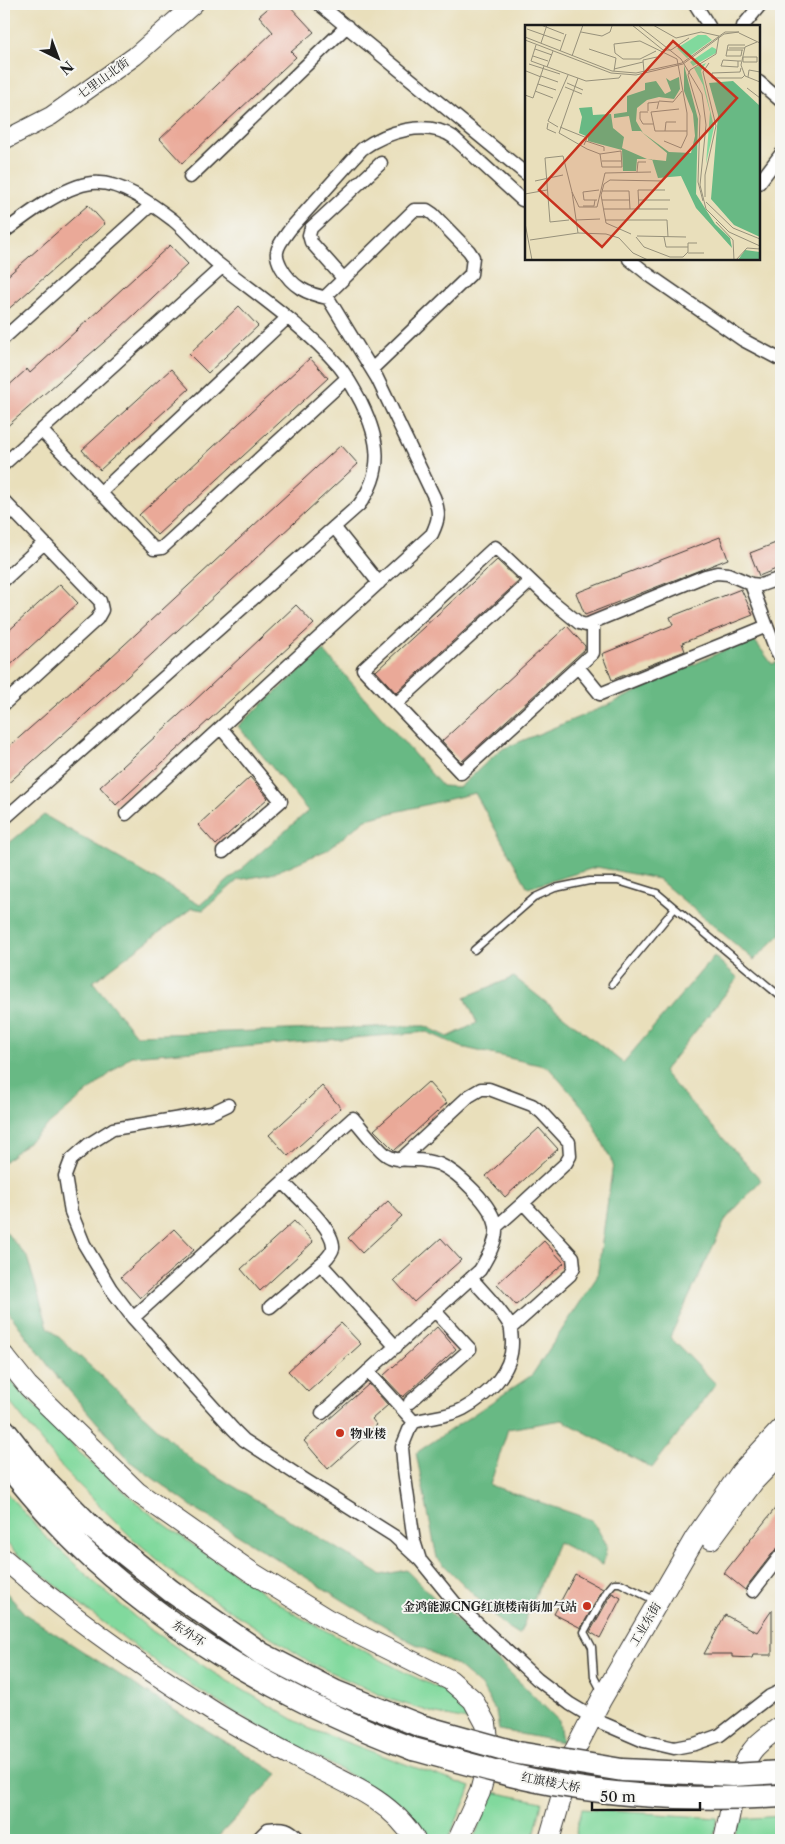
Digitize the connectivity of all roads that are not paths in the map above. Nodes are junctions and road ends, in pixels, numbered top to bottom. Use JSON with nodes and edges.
{"nodes":[{"id":1,"x":194,"y":4,"type":"edge"},
{"id":2,"x":319,"y":4,"type":"edge"},
{"id":3,"x":695,"y":4,"type":"edge"},
{"id":4,"x":761,"y":4,"type":"edge"},
{"id":5,"x":708,"y":25,"type":"edge"},
{"id":6,"x":744,"y":25,"type":"edge"},
{"id":7,"x":347,"y":26,"type":"junction"},
{"id":8,"x":760,"y":83,"type":"edge"},
{"id":9,"x":781,"y":101,"type":"edge"},
{"id":10,"x":4,"y":140,"type":"edge"},
{"id":11,"x":781,"y":154,"type":"edge"},
{"id":12,"x":381,"y":163,"type":"dead end"},
{"id":13,"x":525,"y":173,"type":"edge"},
{"id":14,"x":190,"y":177,"type":"dead end"},
{"id":15,"x":760,"y":183,"type":"edge"},
{"id":16,"x":525,"y":201,"type":"edge"},
{"id":17,"x":151,"y":205,"type":"junction"},
{"id":18,"x":4,"y":232,"type":"edge"},
{"id":19,"x":631,"y":260,"type":"edge"},
{"id":20,"x":222,"y":267,"type":"junction"},
{"id":21,"x":343,"y":278,"type":"junction"},
{"id":22,"x":325,"y":298,"type":"junction"},
{"id":23,"x":287,"y":318,"type":"junction"},
{"id":24,"x":4,"y":338,"type":"edge"},
{"id":25,"x":781,"y":360,"type":"edge"},
{"id":26,"x":372,"y":369,"type":"junction"},
{"id":27,"x":347,"y":378,"type":"junction"},
{"id":28,"x":41,"y":430,"type":"junction"},
{"id":29,"x":4,"y":464,"type":"edge"},
{"id":30,"x":101,"y":492,"type":"junction"},
{"id":31,"x":4,"y":502,"type":"edge"},
{"id":32,"x":334,"y":527,"type":"junction"},
{"id":33,"x":44,"y":544,"type":"junction"},
{"id":34,"x":781,"y":578,"type":"edge"},
{"id":35,"x":4,"y":580,"type":"edge"},
{"id":36,"x":531,"y":581,"type":"junction"},
{"id":37,"x":379,"y":583,"type":"junction"},
{"id":38,"x":751,"y":584,"type":"junction"},
{"id":39,"x":593,"y":622,"type":"junction"},
{"id":40,"x":767,"y":626,"type":"junction"},
{"id":41,"x":781,"y":652,"type":"edge"},
{"id":42,"x":578,"y":667,"type":"junction"},
{"id":43,"x":4,"y":704,"type":"edge"},
{"id":44,"x":396,"y":704,"type":"junction"},
{"id":45,"x":221,"y":728,"type":"junction"},
{"id":46,"x":126,"y":814,"type":"dead end"},
{"id":47,"x":4,"y":818,"type":"edge"},
{"id":48,"x":223,"y":852,"type":"dead end"},
{"id":49,"x":675,"y":908,"type":"junction"},
{"id":50,"x":474,"y":950,"type":"dead end"},
{"id":51,"x":612,"y":984,"type":"dead end"},
{"id":52,"x":781,"y":997,"type":"edge"},
{"id":53,"x":228,"y":1105,"type":"dead end"},
{"id":54,"x":400,"y":1160,"type":"junction"},
{"id":55,"x":283,"y":1182,"type":"junction"},
{"id":56,"x":523,"y":1203,"type":"junction"},
{"id":57,"x":496,"y":1228,"type":"junction"},
{"id":58,"x":321,"y":1264,"type":"junction"},
{"id":59,"x":471,"y":1278,"type":"junction"},
{"id":60,"x":270,"y":1307,"type":"dead end"},
{"id":61,"x":435,"y":1311,"type":"junction"},
{"id":62,"x":133,"y":1318,"type":"junction"},
{"id":63,"x":511,"y":1328,"type":"junction"},
{"id":64,"x":396,"y":1347,"type":"junction"},
{"id":65,"x":4,"y":1356,"type":"edge"},
{"id":66,"x":368,"y":1371,"type":"junction"},
{"id":67,"x":410,"y":1402,"type":"dead end"},
{"id":68,"x":322,"y":1413,"type":"dead end"},
{"id":69,"x":414,"y":1422,"type":"junction"},
{"id":70,"x":781,"y":1429,"type":"edge"},
{"id":71,"x":4,"y":1430,"type":"edge"},
{"id":72,"x":781,"y":1453,"type":"edge"},
{"id":73,"x":4,"y":1461,"type":"edge"},
{"id":74,"x":781,"y":1555,"type":"edge"},
{"id":75,"x":4,"y":1559,"type":"edge"},
{"id":76,"x":420,"y":1560,"type":"junction"},
{"id":77,"x":753,"y":1591,"type":"dead end"},
{"id":78,"x":660,"y":1598,"type":"junction"},
{"id":79,"x":781,"y":1691,"type":"edge"},
{"id":80,"x":603,"y":1696,"type":"junction"},
{"id":81,"x":595,"y":1720,"type":"junction"},
{"id":82,"x":781,"y":1726,"type":"edge"},
{"id":83,"x":413,"y":1749,"type":"joint"},
{"id":84,"x":781,"y":1772,"type":"edge"},
{"id":85,"x":781,"y":1796,"type":"edge"},
{"id":86,"x":257,"y":1840,"type":"edge"},
{"id":87,"x":300,"y":1840,"type":"edge"},
{"id":88,"x":415,"y":1840,"type":"edge"},
{"id":89,"x":458,"y":1840,"type":"edge"},
{"id":90,"x":548,"y":1840,"type":"edge"},
{"id":91,"x":560,"y":1840,"type":"edge"},
{"id":92,"x":724,"y":1840,"type":"edge"}],
"edges":[{"from":1,"to":10,"type":"street","name":"七里山北街"},
{"from":2,"to":7,"type":"street"},
{"from":3,"to":5,"type":"street"},
{"from":4,"to":6,"type":"street"},
{"from":7,"to":13,"type":"street"},
{"from":7,"to":14,"type":"street"},
{"from":8,"to":9,"type":"street"},
{"from":11,"to":15,"type":"street"},
{"from":12,"to":21,"type":"street"},
{"from":16,"to":22,"type":"street"},
{"from":17,"to":18,"type":"street"},
{"from":17,"to":20,"type":"street"},
{"from":17,"to":24,"type":"street"},
{"from":19,"to":25,"type":"street"},
{"from":20,"to":23,"type":"street"},
{"from":20,"to":28,"type":"street"},
{"from":21,"to":22,"type":"street"},
{"from":21,"to":26,"type":"street"},
{"from":22,"to":26,"type":"street"},
{"from":23,"to":27,"type":"street"},
{"from":23,"to":30,"type":"street"},
{"from":26,"to":37,"type":"street"},
{"from":27,"to":30,"type":"street"},
{"from":27,"to":32,"type":"street"},
{"from":28,"to":29,"type":"street"},
{"from":28,"to":30,"type":"street"},
{"from":31,"to":33,"type":"street"},
{"from":32,"to":37,"type":"street"},
{"from":32,"to":47,"type":"street"},
{"from":33,"to":35,"type":"street"},
{"from":33,"to":43,"type":"street"},
{"from":34,"to":38,"type":"street"},
{"from":36,"to":39,"type":"street"},
{"from":36,"to":44,"type":"street"},
{"from":36,"to":44,"type":"street"},
{"from":37,"to":45,"type":"street"},
{"from":38,"to":39,"type":"street"},
{"from":38,"to":40,"type":"street"},
{"from":39,"to":42,"type":"street"},
{"from":40,"to":41,"type":"street"},
{"from":40,"to":42,"type":"street"},
{"from":42,"to":44,"type":"street"},
{"from":45,"to":46,"type":"street"},
{"from":45,"to":48,"type":"street"},
{"from":49,"to":50,"type":"lane"},
{"from":49,"to":51,"type":"lane"},
{"from":49,"to":52,"type":"lane"},
{"from":53,"to":62,"type":"street"},
{"from":54,"to":55,"type":"street"},
{"from":54,"to":56,"type":"street"},
{"from":54,"to":57,"type":"street"},
{"from":55,"to":58,"type":"street"},
{"from":55,"to":62,"type":"street"},
{"from":56,"to":57,"type":"street"},
{"from":56,"to":63,"type":"street"},
{"from":57,"to":59,"type":"street"},
{"from":58,"to":60,"type":"street"},
{"from":58,"to":64,"type":"street"},
{"from":59,"to":61,"type":"street"},
{"from":59,"to":63,"type":"street"},
{"from":61,"to":64,"type":"street"},
{"from":61,"to":67,"type":"street"},
{"from":62,"to":76,"type":"street"},
{"from":63,"to":69,"type":"street"},
{"from":64,"to":66,"type":"street"},
{"from":65,"to":89,"type":"main road"},
{"from":66,"to":68,"type":"street"},
{"from":66,"to":69,"type":"street"},
{"from":69,"to":76,"type":"street"},
{"from":70,"to":78,"type":"main road","name":"工业东街"},
{"from":71,"to":84,"type":"highway","name":"红旗楼大桥","bridge":true},
{"from":72,"to":81,"type":"main road","name":"工业东街"},
{"from":73,"to":83,"type":"highway","name":"东外环"},
{"from":74,"to":77,"type":"street"},
{"from":75,"to":88,"type":"main road"},
{"from":76,"to":81,"type":"street"},
{"from":78,"to":80,"type":"main road","name":"工业东街"},
{"from":78,"to":80,"type":"lane"},
{"from":79,"to":81,"type":"street"},
{"from":80,"to":81,"type":"main road","name":"工业东街"},
{"from":81,"to":90,"type":"main road","name":"工业东街"},
{"from":81,"to":91,"type":"main road","name":"工业东街"},
{"from":82,"to":92,"type":"main road"},
{"from":83,"to":85,"type":"highway","name":"红旗楼大桥","bridge":true},
{"from":86,"to":87,"type":"street"}]}
